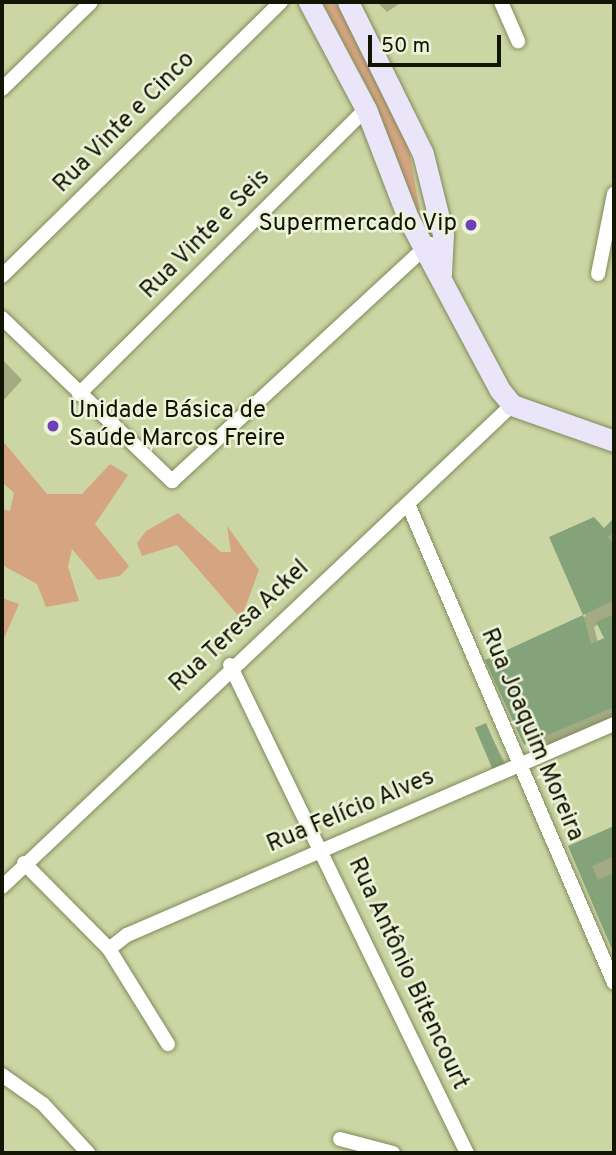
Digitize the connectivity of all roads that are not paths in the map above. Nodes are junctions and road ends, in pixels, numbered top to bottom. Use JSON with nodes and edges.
{"nodes":[{"id":1,"x":91,"y":2,"type":"edge"},
{"id":2,"x":281,"y":2,"type":"edge"},
{"id":3,"x":309,"y":2,"type":"edge"},
{"id":4,"x":348,"y":2,"type":"edge"},
{"id":5,"x":501,"y":2,"type":"edge"},
{"id":6,"x":518,"y":41,"type":"dead end"},
{"id":7,"x":2,"y":89,"type":"edge"},
{"id":8,"x":366,"y":109,"type":"junction"},
{"id":9,"x":614,"y":194,"type":"edge"},
{"id":10,"x":443,"y":234,"type":"junction"},
{"id":11,"x":423,"y":248,"type":"junction"},
{"id":12,"x":442,"y":274,"type":"junction"},
{"id":13,"x":598,"y":274,"type":"dead end"},
{"id":14,"x":2,"y":276,"type":"edge"},
{"id":15,"x":2,"y":318,"type":"edge"},
{"id":16,"x":79,"y":394,"type":"junction"},
{"id":17,"x":512,"y":405,"type":"junction"},
{"id":18,"x":614,"y":441,"type":"edge"},
{"id":19,"x":408,"y":505,"type":"junction"},
{"id":20,"x":230,"y":665,"type":"junction"},
{"id":21,"x":614,"y":723,"type":"edge"},
{"id":22,"x":518,"y":765,"type":"junction"},
{"id":23,"x":322,"y":849,"type":"junction"},
{"id":24,"x":24,"y":863,"type":"junction"},
{"id":25,"x":2,"y":887,"type":"edge"},
{"id":26,"x":109,"y":949,"type":"junction"},
{"id":27,"x":614,"y":983,"type":"edge"},
{"id":28,"x":168,"y":1044,"type":"dead end"},
{"id":29,"x":2,"y":1074,"type":"edge"},
{"id":30,"x":341,"y":1139,"type":"dead end"},
{"id":31,"x":88,"y":1153,"type":"edge"},
{"id":32,"x":393,"y":1153,"type":"edge"},
{"id":33,"x":467,"y":1153,"type":"edge"}],
"edges":[{"from":1,"to":7,"type":"street"},
{"from":2,"to":14,"type":"street","name":"Rua Vinte e Cinco"},
{"from":3,"to":8,"type":"street"},
{"from":4,"to":10,"type":"street"},
{"from":5,"to":6,"type":"street"},
{"from":8,"to":11,"type":"street"},
{"from":8,"to":16,"type":"street","name":"Rua Vinte e Seis"},
{"from":9,"to":13,"type":"street"},
{"from":10,"to":11,"type":"street"},
{"from":10,"to":12,"type":"street"},
{"from":11,"to":12,"type":"street"},
{"from":11,"to":16,"type":"street"},
{"from":12,"to":17,"type":"street"},
{"from":15,"to":16,"type":"street"},
{"from":17,"to":18,"type":"street"},
{"from":17,"to":19,"type":"street","name":"Rua Teresa Ackel"},
{"from":19,"to":20,"type":"street","name":"Rua Teresa Ackel"},
{"from":19,"to":22,"type":"street","name":"Rua Joaquim Moreira"},
{"from":20,"to":23,"type":"street","name":"Rua Antônio Bitencourt"},
{"from":20,"to":24,"type":"street","name":"Rua Teresa Ackel"},
{"from":21,"to":22,"type":"street","name":"Rua Felício Alves"},
{"from":22,"to":23,"type":"street","name":"Rua Felício Alves"},
{"from":22,"to":27,"type":"street","name":"Rua Joaquim Moreira"},
{"from":23,"to":26,"type":"street","name":"Rua Felício Alves"},
{"from":23,"to":33,"type":"street","name":"Rua Antônio Bitencourt"},
{"from":24,"to":25,"type":"street","name":"Rua Teresa Ackel"},
{"from":24,"to":26,"type":"street"},
{"from":26,"to":28,"type":"street"},
{"from":29,"to":31,"type":"street"},
{"from":30,"to":32,"type":"street"}]}
